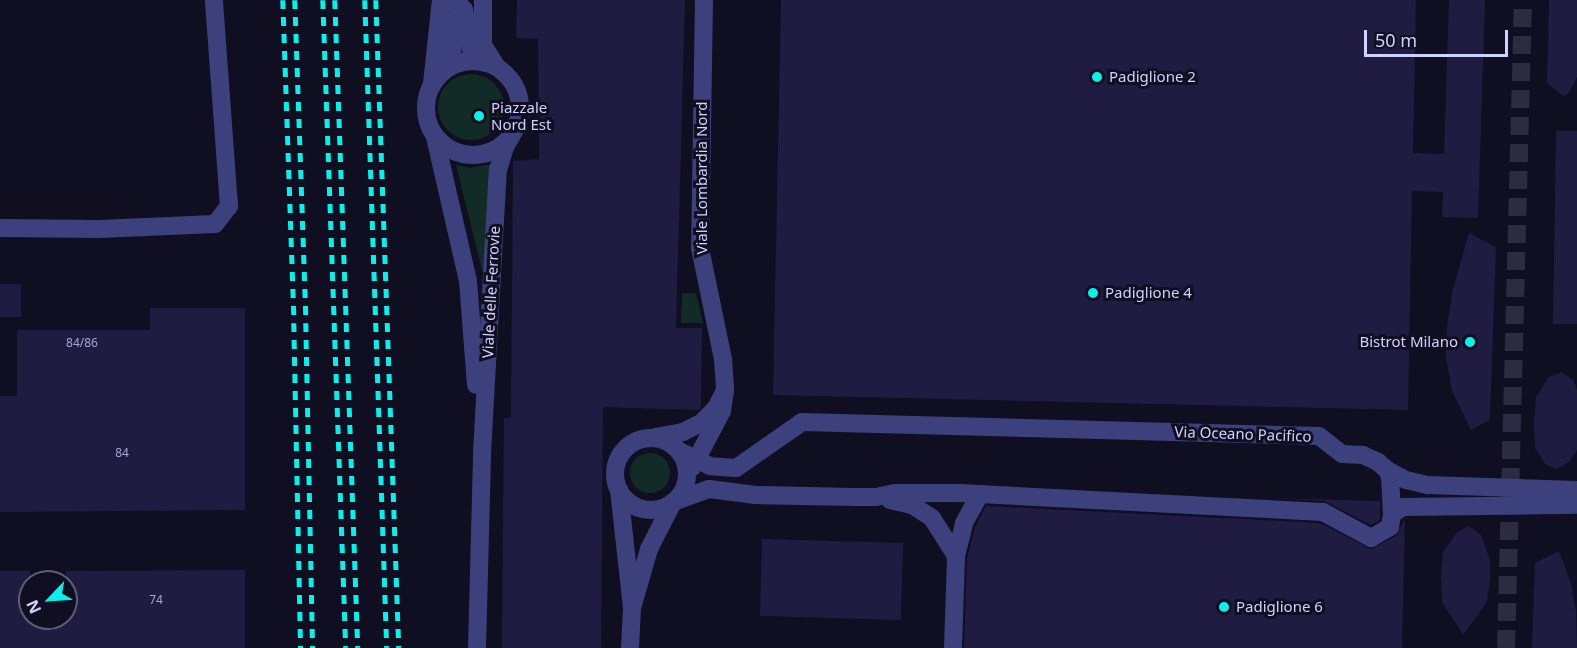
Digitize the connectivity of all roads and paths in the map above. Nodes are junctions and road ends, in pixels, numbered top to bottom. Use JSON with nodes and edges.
{"nodes":[{"id":1,"x":214,"y":0,"type":"edge"},
{"id":2,"x":441,"y":0,"type":"edge"},
{"id":3,"x":461,"y":0,"type":"edge"},
{"id":4,"x":483,"y":0,"type":"edge"},
{"id":5,"x":704,"y":0,"type":"edge"},
{"id":6,"x":490,"y":64,"type":"junction"},
{"id":7,"x":436,"y":79,"type":"junction"},
{"id":8,"x":512,"y":135,"type":"junction"},
{"id":9,"x":435,"y":137,"type":"junction"},
{"id":10,"x":0,"y":228,"type":"edge"},
{"id":11,"x":725,"y":390,"type":"junction"},
{"id":12,"x":650,"y":437,"type":"junction"},
{"id":13,"x":679,"y":451,"type":"junction"},
{"id":14,"x":482,"y":453,"type":"junction"},
{"id":15,"x":696,"y":459,"type":"junction"},
{"id":16,"x":1387,"y":470,"type":"junction"},
{"id":17,"x":687,"y":478,"type":"junction"},
{"id":18,"x":619,"y":490,"type":"junction"},
{"id":19,"x":1577,"y":490,"type":"edge"},
{"id":20,"x":980,"y":494,"type":"junction"},
{"id":21,"x":876,"y":497,"type":"junction"},
{"id":22,"x":674,"y":502,"type":"junction"},
{"id":23,"x":1577,"y":505,"type":"edge"},
{"id":24,"x":1392,"y":514,"type":"junction"},
{"id":25,"x":956,"y":556,"type":"junction"},
{"id":26,"x":632,"y":608,"type":"junction"},
{"id":27,"x":477,"y":648,"type":"edge"},
{"id":28,"x":630,"y":648,"type":"edge"},
{"id":29,"x":953,"y":648,"type":"edge"}],
"edges":[{"from":1,"to":10,"type":"street"},
{"from":2,"to":7,"type":"street"},
{"from":3,"to":6,"type":"street"},
{"from":3,"to":7,"type":"street"},
{"from":4,"to":6,"type":"street"},
{"from":5,"to":11,"type":"street","name":"Viale Lombardia Nord"},
{"from":6,"to":7,"type":"street"},
{"from":6,"to":8,"type":"street"},
{"from":7,"to":9,"type":"street"},
{"from":8,"to":9,"type":"street"},
{"from":8,"to":14,"type":"street","name":"Viale delle Ferrovie"},
{"from":9,"to":14,"type":"street","name":"Viale delle Ferrovie"},
{"from":11,"to":12,"type":"street"},
{"from":11,"to":15,"type":"street","name":"Viale Lombardia Nord"},
{"from":12,"to":13,"type":"street"},
{"from":12,"to":18,"type":"street"},
{"from":13,"to":15,"type":"street","name":"Via Oceano Pacifico"},
{"from":13,"to":17,"type":"street"},
{"from":14,"to":27,"type":"street","name":"Viale delle Ferrovie"},
{"from":15,"to":16,"type":"street","name":"Via Oceano Pacifico"},
{"from":15,"to":17,"type":"street","name":"Viale Lombardia Nord"},
{"from":16,"to":19,"type":"street","name":"Via Oceano Pacifico"},
{"from":16,"to":24,"type":"street"},
{"from":17,"to":22,"type":"street"},
{"from":18,"to":22,"type":"street"},
{"from":18,"to":26,"type":"street"},
{"from":20,"to":21,"type":"street"},
{"from":20,"to":24,"type":"street"},
{"from":20,"to":25,"type":"street"},
{"from":21,"to":22,"type":"street"},
{"from":21,"to":25,"type":"street"},
{"from":22,"to":26,"type":"street"},
{"from":23,"to":24,"type":"street"},
{"from":25,"to":29,"type":"street"},
{"from":26,"to":28,"type":"street"}]}
